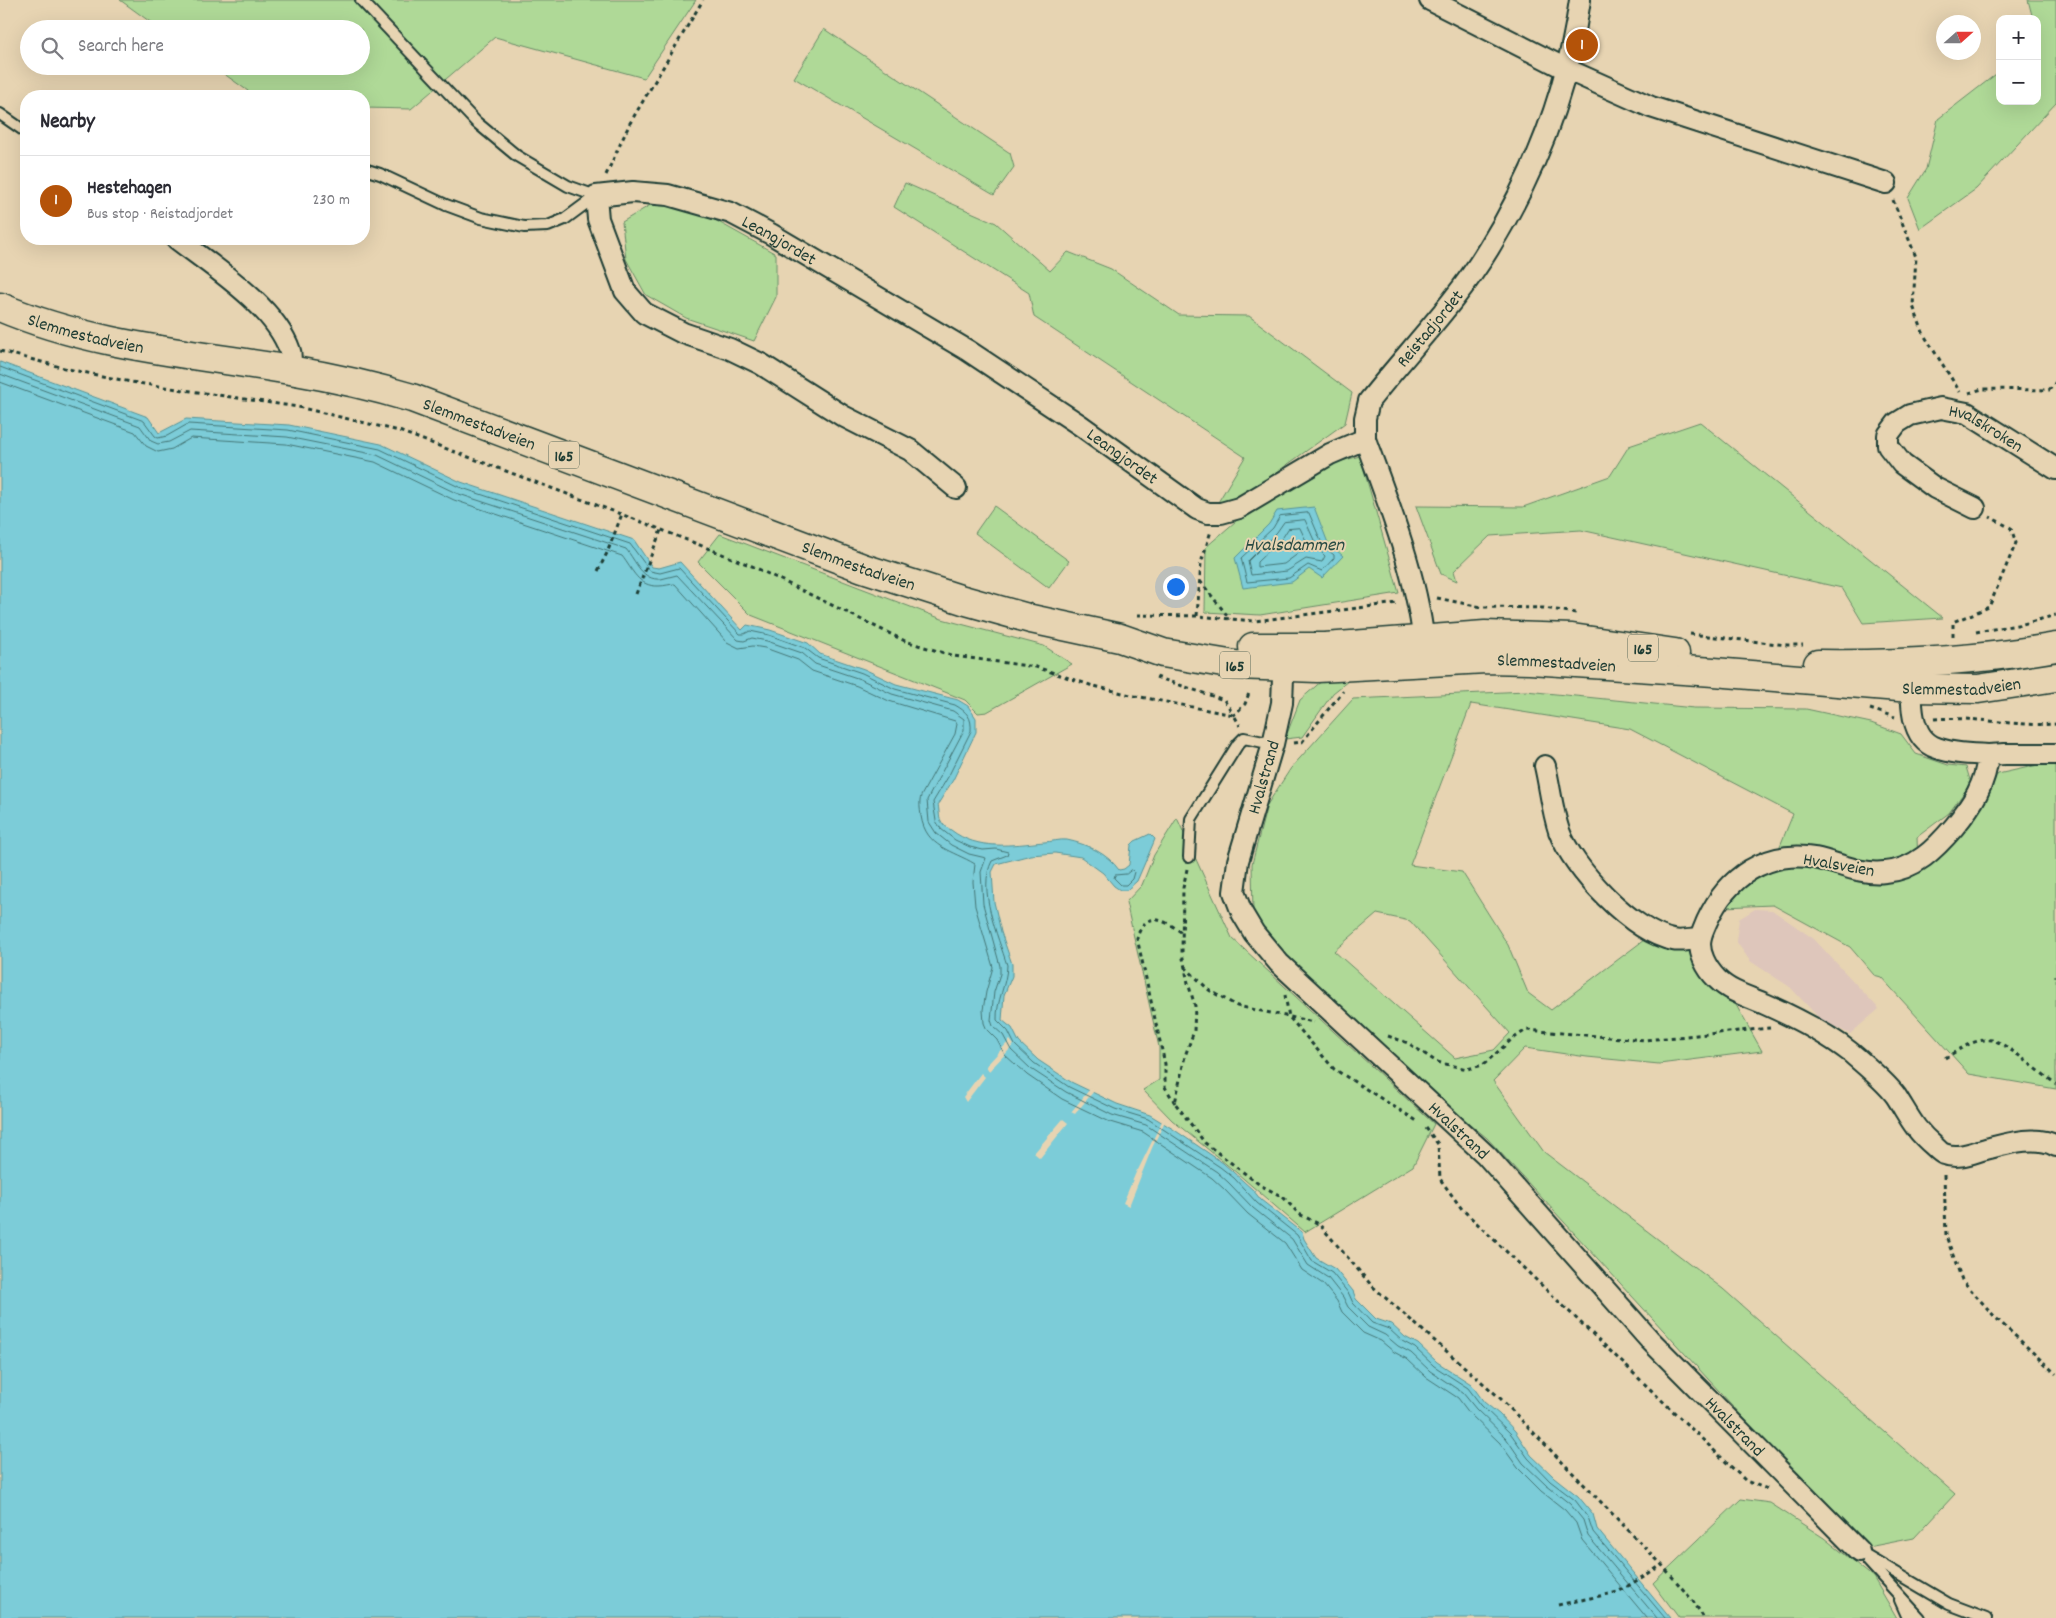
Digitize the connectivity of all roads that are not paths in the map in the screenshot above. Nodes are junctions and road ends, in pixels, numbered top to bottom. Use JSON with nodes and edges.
{"nodes":[{"id":1,"x":361,"y":0,"type":"edge"},
{"id":2,"x":1430,"y":0,"type":"edge"},
{"id":3,"x":1580,"y":0,"type":"edge"},
{"id":4,"x":1566,"y":69,"type":"junction"},
{"id":5,"x":0,"y":114,"type":"edge"},
{"id":6,"x":20,"y":128,"type":"edge"},
{"id":7,"x":370,"y":171,"type":"edge"},
{"id":8,"x":1886,"y":183,"type":"road end"},
{"id":9,"x":596,"y":196,"type":"junction"},
{"id":10,"x":185,"y":245,"type":"edge"},
{"id":11,"x":0,"y":307,"type":"edge"},
{"id":12,"x":290,"y":370,"type":"junction"},
{"id":13,"x":1365,"y":439,"type":"junction"},
{"id":14,"x":2056,"y":469,"type":"edge"},
{"id":15,"x":956,"y":488,"type":"dead end"},
{"id":16,"x":1975,"y":508,"type":"road end"},
{"id":17,"x":2056,"y":647,"type":"edge"},
{"id":18,"x":1425,"y":651,"type":"junction"},
{"id":19,"x":1284,"y":658,"type":"junction"},
{"id":20,"x":1912,"y":676,"type":"junction"},
{"id":21,"x":2056,"y":677,"type":"edge"},
{"id":22,"x":1273,"y":744,"type":"junction"},
{"id":23,"x":2056,"y":754,"type":"edge"},
{"id":24,"x":1988,"y":755,"type":"junction"},
{"id":25,"x":1545,"y":766,"type":"dead end"},
{"id":26,"x":1189,"y":857,"type":"road end"},
{"id":27,"x":1700,"y":939,"type":"junction"},
{"id":28,"x":2056,"y":1146,"type":"edge"},
{"id":29,"x":1859,"y":1551,"type":"junction"},
{"id":30,"x":1897,"y":1592,"type":"junction"},
{"id":31,"x":1908,"y":1618,"type":"edge"},
{"id":32,"x":1920,"y":1618,"type":"edge"},
{"id":33,"x":1986,"y":1618,"type":"edge"}],
"edges":[{"from":1,"to":9,"type":"lane"},
{"from":2,"to":4,"type":"street"},
{"from":3,"to":4,"type":"street","name":"Reistadjordet"},
{"from":4,"to":8,"type":"street"},
{"from":4,"to":13,"type":"street","name":"Reistadjordet"},
{"from":5,"to":6,"type":"lane"},
{"from":7,"to":9,"type":"lane"},
{"from":9,"to":13,"type":"street","name":"Leangjordet"},
{"from":9,"to":15,"type":"street"},
{"from":10,"to":12,"type":"street"},
{"from":11,"to":12,"type":"main road","name":"Slemmestadveien","number":"165"},
{"from":12,"to":19,"type":"main road","name":"Slemmestadveien","number":"165"},
{"from":13,"to":18,"type":"street","name":"Reistadjordet"},
{"from":14,"to":16,"type":"street","name":"Hvalskroken"},
{"from":17,"to":20,"type":"main road","name":"Slemmestadveien","number":"165"},
{"from":18,"to":19,"type":"main road","name":"Slemmestadveien","number":"165"},
{"from":18,"to":20,"type":"main road","name":"Slemmestadveien","number":"165"},
{"from":19,"to":22,"type":"street","name":"Hvalstrand"},
{"from":20,"to":21,"type":"main road","name":"Slemmestadveien","number":"165"},
{"from":20,"to":24,"type":"street"},
{"from":22,"to":26,"type":"lane"},
{"from":22,"to":29,"type":"street","name":"Hvalstrand"},
{"from":23,"to":24,"type":"street"},
{"from":24,"to":27,"type":"street","name":"Hvalsveien"},
{"from":25,"to":27,"type":"street"},
{"from":27,"to":28,"type":"street"},
{"from":29,"to":30,"type":"lane"},
{"from":29,"to":33,"type":"lane"},
{"from":30,"to":31,"type":"lane"},
{"from":30,"to":32,"type":"lane"}]}
